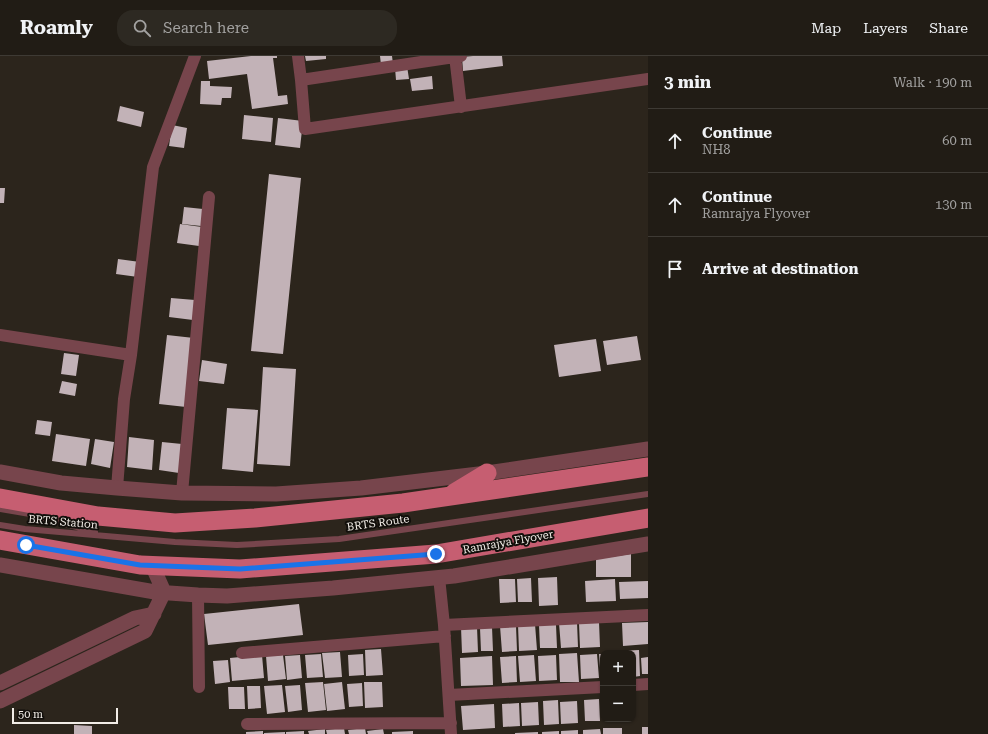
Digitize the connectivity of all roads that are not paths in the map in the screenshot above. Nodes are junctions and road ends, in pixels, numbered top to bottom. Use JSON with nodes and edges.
{"nodes":[{"id":1,"x":195,"y":56,"type":"edge"},
{"id":2,"x":298,"y":56,"type":"edge"},
{"id":3,"x":457,"y":56,"type":"edge"},
{"id":4,"x":648,"y":79,"type":"edge"},
{"id":5,"x":301,"y":80,"type":"junction"},
{"id":6,"x":461,"y":107,"type":"junction"},
{"id":7,"x":208,"y":197,"type":"dead end"},
{"id":8,"x":0,"y":335,"type":"edge"},
{"id":9,"x":131,"y":355,"type":"junction"},
{"id":10,"x":648,"y":449,"type":"edge"},
{"id":11,"x":648,"y":467,"type":"edge"},
{"id":12,"x":0,"y":472,"type":"edge"},
{"id":13,"x":487,"y":472,"type":"junction"},
{"id":14,"x":117,"y":488,"type":"junction"},
{"id":15,"x":182,"y":493,"type":"junction"},
{"id":16,"x":648,"y":494,"type":"edge"},
{"id":17,"x":448,"y":496,"type":"junction"},
{"id":18,"x":0,"y":498,"type":"edge"},
{"id":19,"x":0,"y":509,"type":"edge"},
{"id":20,"x":648,"y":518,"type":"edge"},
{"id":21,"x":0,"y":526,"type":"edge"},
{"id":22,"x":108,"y":536,"type":"junction"},
{"id":23,"x":0,"y":540,"type":"edge"},
{"id":24,"x":648,"y":544,"type":"edge"},
{"id":25,"x":0,"y":565,"type":"edge"},
{"id":26,"x":152,"y":565,"type":"junction"},
{"id":27,"x":439,"y":577,"type":"junction"},
{"id":28,"x":164,"y":592,"type":"junction"},
{"id":29,"x":200,"y":595,"type":"junction"},
{"id":30,"x":154,"y":614,"type":"junction"},
{"id":31,"x":648,"y":615,"type":"edge"},
{"id":32,"x":445,"y":630,"type":"junction"},
{"id":33,"x":242,"y":654,"type":"dead end"},
{"id":34,"x":0,"y":683,"type":"edge"},
{"id":35,"x":648,"y":684,"type":"edge"},
{"id":36,"x":636,"y":685,"type":"edge"},
{"id":37,"x":600,"y":686,"type":"edge"},
{"id":38,"x":199,"y":688,"type":"dead end"},
{"id":39,"x":449,"y":695,"type":"junction"},
{"id":40,"x":0,"y":701,"type":"edge"},
{"id":41,"x":247,"y":724,"type":"dead end"},
{"id":42,"x":451,"y":728,"type":"edge"}],
"edges":[{"from":1,"to":9,"type":"street"},
{"from":2,"to":5,"type":"street"},
{"from":3,"to":5,"type":"street"},
{"from":3,"to":6,"type":"street"},
{"from":4,"to":6,"type":"street"},
{"from":5,"to":6,"type":"street"},
{"from":7,"to":15,"type":"street"},
{"from":8,"to":9,"type":"street"},
{"from":9,"to":14,"type":"street"},
{"from":10,"to":13,"type":"street"},
{"from":11,"to":17,"type":"main road"},
{"from":12,"to":14,"type":"street"},
{"from":13,"to":15,"type":"street"},
{"from":13,"to":17,"type":"main road"},
{"from":14,"to":15,"type":"street"},
{"from":16,"to":22,"type":"lane","name":"BRTS Route"},
{"from":17,"to":18,"type":"main road"},
{"from":19,"to":22,"type":"lane","name":"BRTS Station"},
{"from":20,"to":26,"type":"main road","name":"Ramrajya Flyover"},
{"from":21,"to":22,"type":"lane","name":"BRTS Station"},
{"from":23,"to":26,"type":"main road","name":"Ramrajya Flyover"},
{"from":24,"to":27,"type":"street"},
{"from":25,"to":28,"type":"street"},
{"from":26,"to":28,"type":"street"},
{"from":27,"to":29,"type":"street"},
{"from":27,"to":32,"type":"street"},
{"from":28,"to":29,"type":"street"},
{"from":28,"to":30,"type":"street"},
{"from":29,"to":38,"type":"street"},
{"from":30,"to":34,"type":"street"},
{"from":30,"to":40,"type":"street"},
{"from":31,"to":32,"type":"street"},
{"from":32,"to":33,"type":"street"},
{"from":32,"to":39,"type":"street"},
{"from":35,"to":36,"type":"street"},
{"from":37,"to":39,"type":"street"},
{"from":39,"to":42,"type":"street"},
{"from":41,"to":42,"type":"street"}]}
